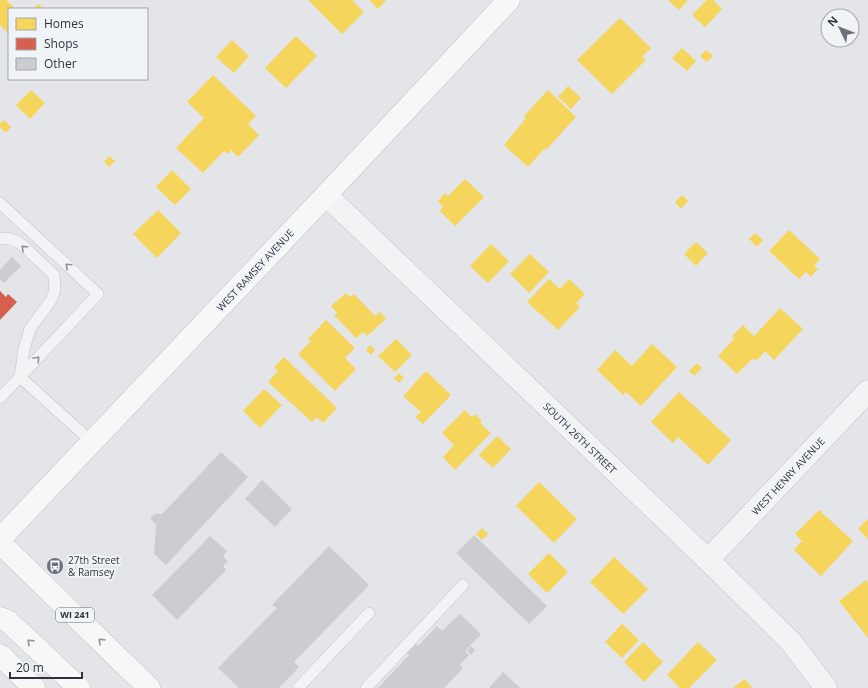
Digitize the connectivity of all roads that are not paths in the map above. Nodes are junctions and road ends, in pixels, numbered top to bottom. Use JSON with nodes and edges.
{"nodes":[{"id":1,"x":508,"y":0,"type":"edge"},
{"id":2,"x":326,"y":195,"type":"junction"},
{"id":3,"x":0,"y":203,"type":"edge"},
{"id":4,"x":0,"y":239,"type":"edge"},
{"id":5,"x":20,"y":377,"type":"junction"},
{"id":6,"x":868,"y":391,"type":"edge"},
{"id":7,"x":0,"y":398,"type":"edge"},
{"id":8,"x":92,"y":442,"type":"junction"},
{"id":9,"x":0,"y":539,"type":"edge"},
{"id":10,"x":0,"y":543,"type":"edge"},
{"id":11,"x":708,"y":560,"type":"junction"},
{"id":12,"x":463,"y":585,"type":"dead end"},
{"id":13,"x":369,"y":613,"type":"dead end"},
{"id":14,"x":0,"y":618,"type":"edge"},
{"id":15,"x":0,"y":655,"type":"edge"},
{"id":16,"x":34,"y":688,"type":"edge"},
{"id":17,"x":79,"y":688,"type":"edge"},
{"id":18,"x":149,"y":688,"type":"edge"},
{"id":19,"x":298,"y":688,"type":"edge"},
{"id":20,"x":366,"y":688,"type":"edge"},
{"id":21,"x":826,"y":688,"type":"edge"}],
"edges":[{"from":1,"to":2,"type":"street","name":"WEST RAMSEY AVENUE"},
{"from":2,"to":8,"type":"street","name":"WEST RAMSEY AVENUE"},
{"from":2,"to":11,"type":"street","name":"SOUTH 26TH STREET"},
{"from":5,"to":3,"type":"lane","one_way":true},
{"from":5,"to":4,"type":"lane","one_way":true},
{"from":5,"to":7,"type":"lane"},
{"from":5,"to":8,"type":"lane"},
{"from":6,"to":11,"type":"street","name":"WEST HENRY AVENUE"},
{"from":8,"to":9,"type":"street","name":"WEST RAMSEY AVENUE"},
{"from":18,"to":10,"type":"street","number":"WI 241","one_way":true},
{"from":11,"to":21,"type":"street","name":"SOUTH 26TH STREET"},
{"from":12,"to":20,"type":"lane"},
{"from":13,"to":19,"type":"lane"},
{"from":17,"to":14,"type":"street","one_way":true},
{"from":15,"to":16,"type":"street"}]}
